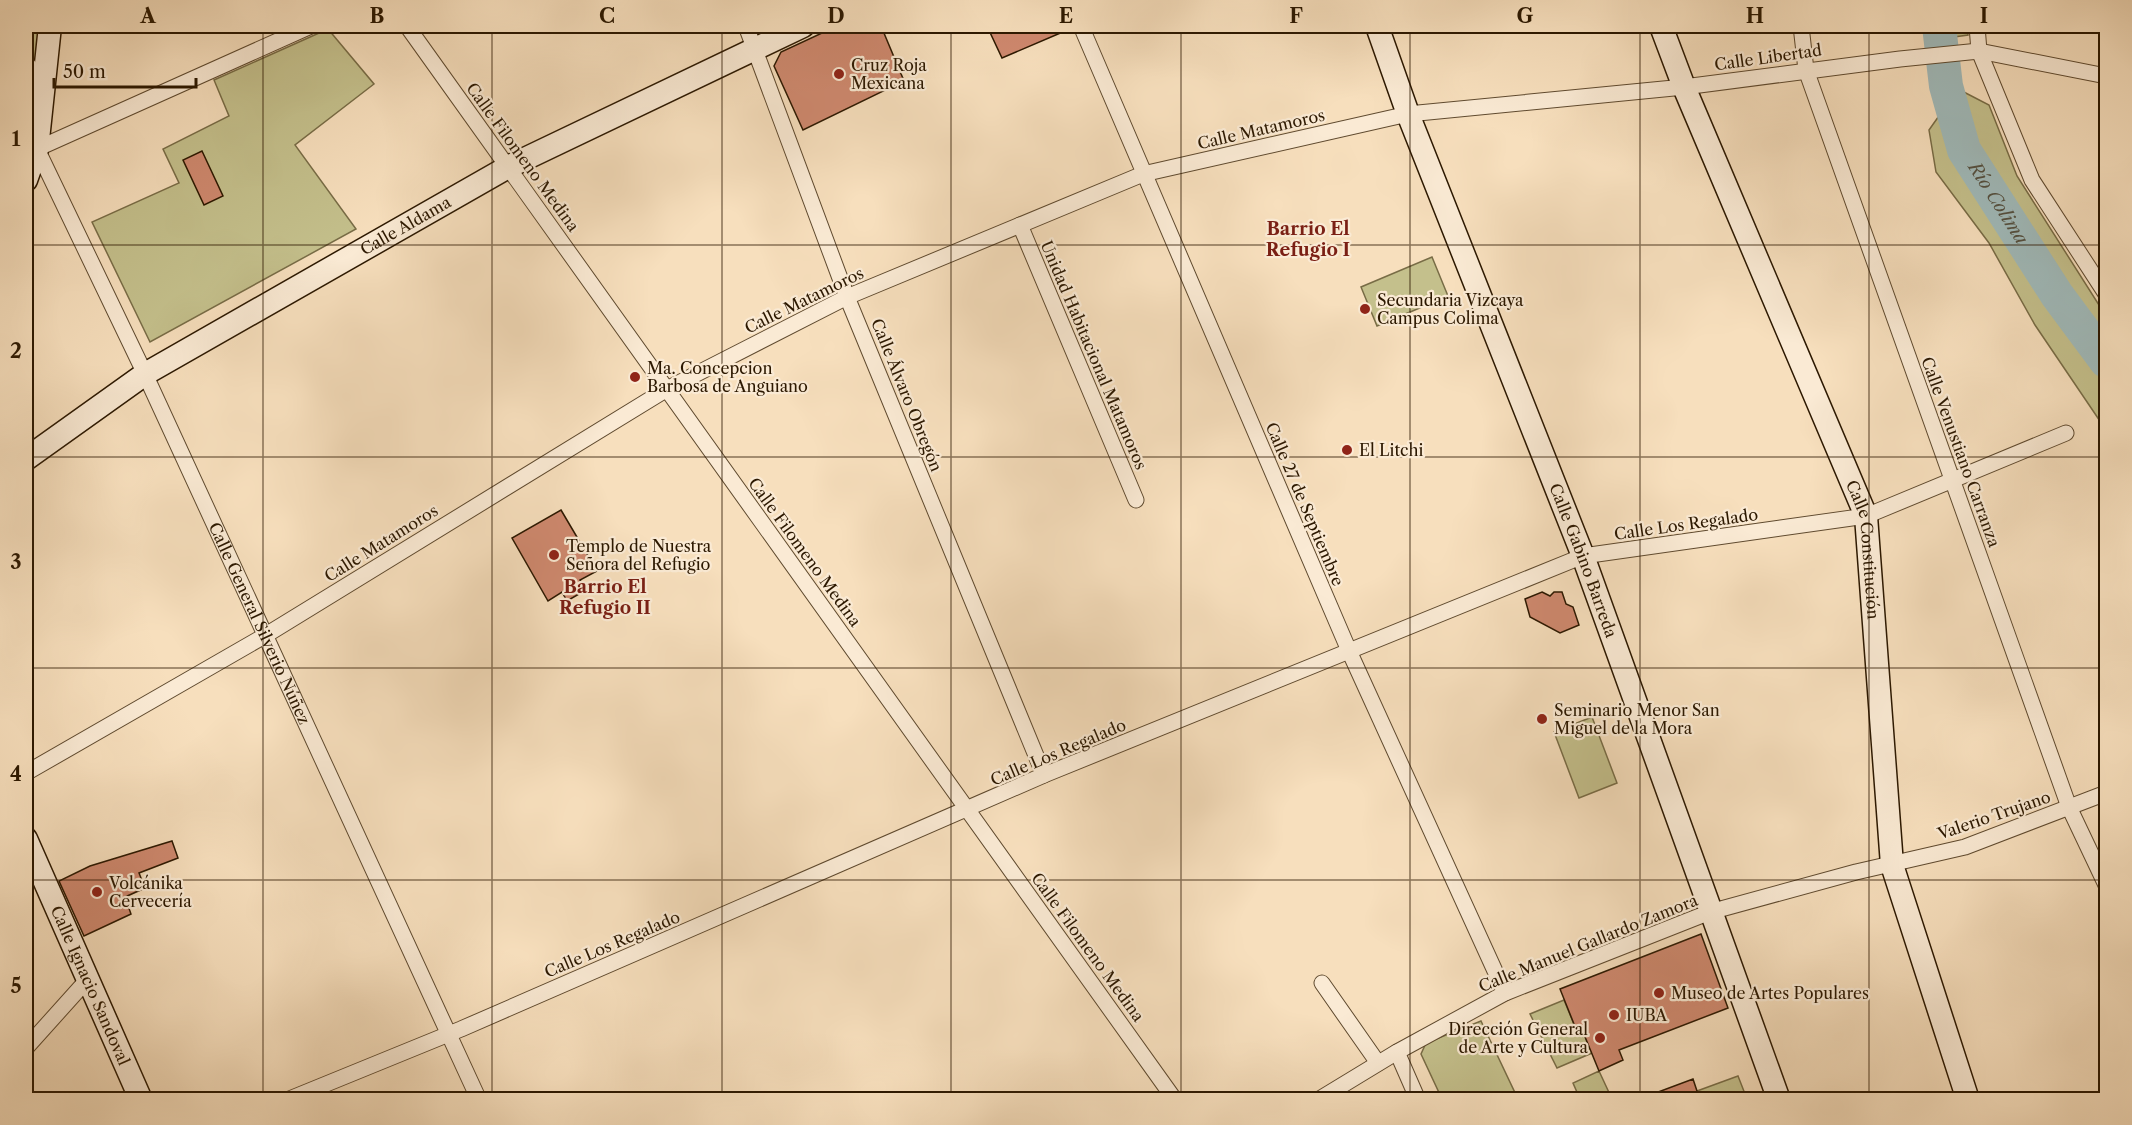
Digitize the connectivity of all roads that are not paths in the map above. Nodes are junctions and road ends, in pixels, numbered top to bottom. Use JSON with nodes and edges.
{"nodes":[{"id":1,"x":50,"y":26,"type":"edge"},
{"id":2,"x":311,"y":26,"type":"edge"},
{"id":3,"x":407,"y":26,"type":"edge"},
{"id":4,"x":746,"y":26,"type":"edge"},
{"id":5,"x":803,"y":26,"type":"edge"},
{"id":6,"x":1080,"y":26,"type":"edge"},
{"id":7,"x":1377,"y":26,"type":"edge"},
{"id":8,"x":1661,"y":26,"type":"edge"},
{"id":9,"x":1802,"y":26,"type":"edge"},
{"id":10,"x":1977,"y":26,"type":"edge"},
{"id":11,"x":754,"y":48,"type":"junction"},
{"id":12,"x":1979,"y":51,"type":"junction"},
{"id":13,"x":1806,"y":70,"type":"junction"},
{"id":14,"x":2106,"y":76,"type":"edge"},
{"id":15,"x":34,"y":78,"type":"edge"},
{"id":16,"x":1684,"y":87,"type":"junction"},
{"id":17,"x":1408,"y":114,"type":"junction"},
{"id":18,"x":31,"y":151,"type":"edge"},
{"id":19,"x":508,"y":167,"type":"junction"},
{"id":20,"x":1143,"y":174,"type":"junction"},
{"id":21,"x":26,"y":180,"type":"edge"},
{"id":22,"x":1020,"y":225,"type":"junction"},
{"id":23,"x":2106,"y":294,"type":"edge"},
{"id":24,"x":847,"y":297,"type":"junction"},
{"id":25,"x":145,"y":374,"type":"junction"},
{"id":26,"x":667,"y":389,"type":"junction"},
{"id":27,"x":2066,"y":433,"type":"dead end"},
{"id":28,"x":26,"y":459,"type":"edge"},
{"id":29,"x":1952,"y":480,"type":"junction"},
{"id":30,"x":1136,"y":500,"type":"dead end"},
{"id":31,"x":1866,"y":516,"type":"junction"},
{"id":32,"x":1583,"y":556,"type":"junction"},
{"id":33,"x":266,"y":634,"type":"junction"},
{"id":34,"x":1350,"y":653,"type":"junction"},
{"id":35,"x":26,"y":773,"type":"edge"},
{"id":36,"x":1044,"y":775,"type":"junction"},
{"id":37,"x":2106,"y":793,"type":"edge"},
{"id":38,"x":2069,"y":807,"type":"junction"},
{"id":39,"x":967,"y":810,"type":"junction"},
{"id":40,"x":26,"y":839,"type":"edge"},
{"id":41,"x":1892,"y":865,"type":"junction"},
{"id":42,"x":2106,"y":885,"type":"edge"},
{"id":43,"x":1710,"y":912,"type":"junction"},
{"id":44,"x":88,"y":979,"type":"junction"},
{"id":45,"x":1322,"y":982,"type":"dead end"},
{"id":46,"x":1505,"y":993,"type":"junction"},
{"id":47,"x":449,"y":1034,"type":"junction"},
{"id":48,"x":26,"y":1048,"type":"edge"},
{"id":49,"x":1397,"y":1052,"type":"junction"},
{"id":50,"x":1378,"y":1063,"type":"junction"},
{"id":51,"x":141,"y":1100,"type":"edge"},
{"id":52,"x":287,"y":1100,"type":"edge"},
{"id":53,"x":479,"y":1100,"type":"edge"},
{"id":54,"x":1175,"y":1100,"type":"edge"},
{"id":55,"x":1318,"y":1100,"type":"edge"},
{"id":56,"x":1418,"y":1100,"type":"edge"},
{"id":57,"x":1779,"y":1100,"type":"edge"},
{"id":58,"x":1968,"y":1100,"type":"edge"}],
"edges":[{"from":1,"to":15,"type":"street"},
{"from":2,"to":18,"type":"street"},
{"from":3,"to":19,"type":"street","name":"Calle Filomeno Medina"},
{"from":4,"to":11,"type":"street","name":"Calle Álvaro Obregón"},
{"from":5,"to":11,"type":"street","name":"Calle Aldama"},
{"from":6,"to":20,"type":"street","name":"Calle 27 de Septiembre"},
{"from":7,"to":17,"type":"street","name":"Calle Gabino Barreda"},
{"from":8,"to":16,"type":"street","name":"Calle Constitución"},
{"from":9,"to":13,"type":"street","name":"Calle Venustiano Carranza"},
{"from":10,"to":12,"type":"street"},
{"from":11,"to":19,"type":"street","name":"Calle Aldama"},
{"from":11,"to":24,"type":"street","name":"Calle Álvaro Obregón"},
{"from":12,"to":13,"type":"street","name":"Calle Libertad"},
{"from":12,"to":14,"type":"street","name":"Calle Libertad"},
{"from":12,"to":23,"type":"street"},
{"from":13,"to":16,"type":"street","name":"Calle Libertad"},
{"from":13,"to":29,"type":"street","name":"Calle Venustiano Carranza"},
{"from":15,"to":18,"type":"street"},
{"from":16,"to":17,"type":"street","name":"Calle Matamoros"},
{"from":16,"to":31,"type":"street","name":"Calle Constitución"},
{"from":17,"to":20,"type":"street","name":"Calle Matamoros"},
{"from":17,"to":32,"type":"street","name":"Calle Gabino Barreda"},
{"from":18,"to":21,"type":"street"},
{"from":18,"to":25,"type":"street","name":"Calle General Silverio Núñez"},
{"from":19,"to":25,"type":"street","name":"Calle Aldama"},
{"from":19,"to":26,"type":"street","name":"Calle Filomeno Medina"},
{"from":20,"to":22,"type":"street","name":"Calle Matamoros"},
{"from":20,"to":34,"type":"street","name":"Calle 27 de Septiembre"},
{"from":22,"to":24,"type":"street","name":"Calle Matamoros"},
{"from":22,"to":30,"type":"street","name":"Unidad Habitacional Matamoros"},
{"from":24,"to":26,"type":"street","name":"Calle Matamoros"},
{"from":24,"to":36,"type":"street","name":"Calle Álvaro Obregón"},
{"from":25,"to":28,"type":"street","name":"Calle Aldama"},
{"from":25,"to":33,"type":"street","name":"Calle General Silverio Núñez"},
{"from":26,"to":33,"type":"street","name":"Calle Matamoros"},
{"from":26,"to":39,"type":"street","name":"Calle Filomeno Medina"},
{"from":27,"to":29,"type":"street","name":"Calle Los Regalado"},
{"from":29,"to":31,"type":"street","name":"Calle Los Regalado"},
{"from":29,"to":38,"type":"street","name":"Calle Venustiano Carranza"},
{"from":31,"to":32,"type":"street","name":"Calle Los Regalado"},
{"from":31,"to":41,"type":"street","name":"Calle Constitución"},
{"from":32,"to":34,"type":"street","name":"Calle Los Regalado"},
{"from":32,"to":43,"type":"street","name":"Calle Gabino Barreda"},
{"from":33,"to":35,"type":"street","name":"Calle Matamoros"},
{"from":33,"to":47,"type":"street","name":"Calle General Silverio Núñez"},
{"from":34,"to":36,"type":"street","name":"Calle Los Regalado"},
{"from":34,"to":46,"type":"street","name":"Calle 27 de Septiembre"},
{"from":36,"to":39,"type":"street","name":"Calle Los Regalado"},
{"from":37,"to":38,"type":"street","name":"Valerio Trujano"},
{"from":38,"to":41,"type":"street","name":"Valerio Trujano"},
{"from":38,"to":42,"type":"street","name":"Calle Venustiano Carranza"},
{"from":39,"to":47,"type":"street","name":"Calle Los Regalado"},
{"from":39,"to":54,"type":"street","name":"Calle Filomeno Medina"},
{"from":40,"to":44,"type":"street","name":"Calle Ignacio Sandoval"},
{"from":41,"to":43,"type":"street","name":"Calle Manuel Gallardo Zamora"},
{"from":41,"to":58,"type":"street","name":"Calle Constitución"},
{"from":43,"to":46,"type":"street","name":"Calle Manuel Gallardo Zamora"},
{"from":43,"to":57,"type":"street","name":"Calle Gabino Barreda"},
{"from":44,"to":48,"type":"street"},
{"from":44,"to":51,"type":"street","name":"Calle Ignacio Sandoval"},
{"from":45,"to":50,"type":"street"},
{"from":46,"to":49,"type":"street","name":"Calle Manuel Gallardo Zamora"},
{"from":47,"to":52,"type":"street","name":"Calle Los Regalado"},
{"from":47,"to":53,"type":"street","name":"Calle General Silverio Núñez"},
{"from":49,"to":50,"type":"street","name":"Calle Manuel Gallardo Zamora"},
{"from":49,"to":56,"type":"street"},
{"from":50,"to":55,"type":"street","name":"Calle Manuel Gallardo Zamora"}]}
